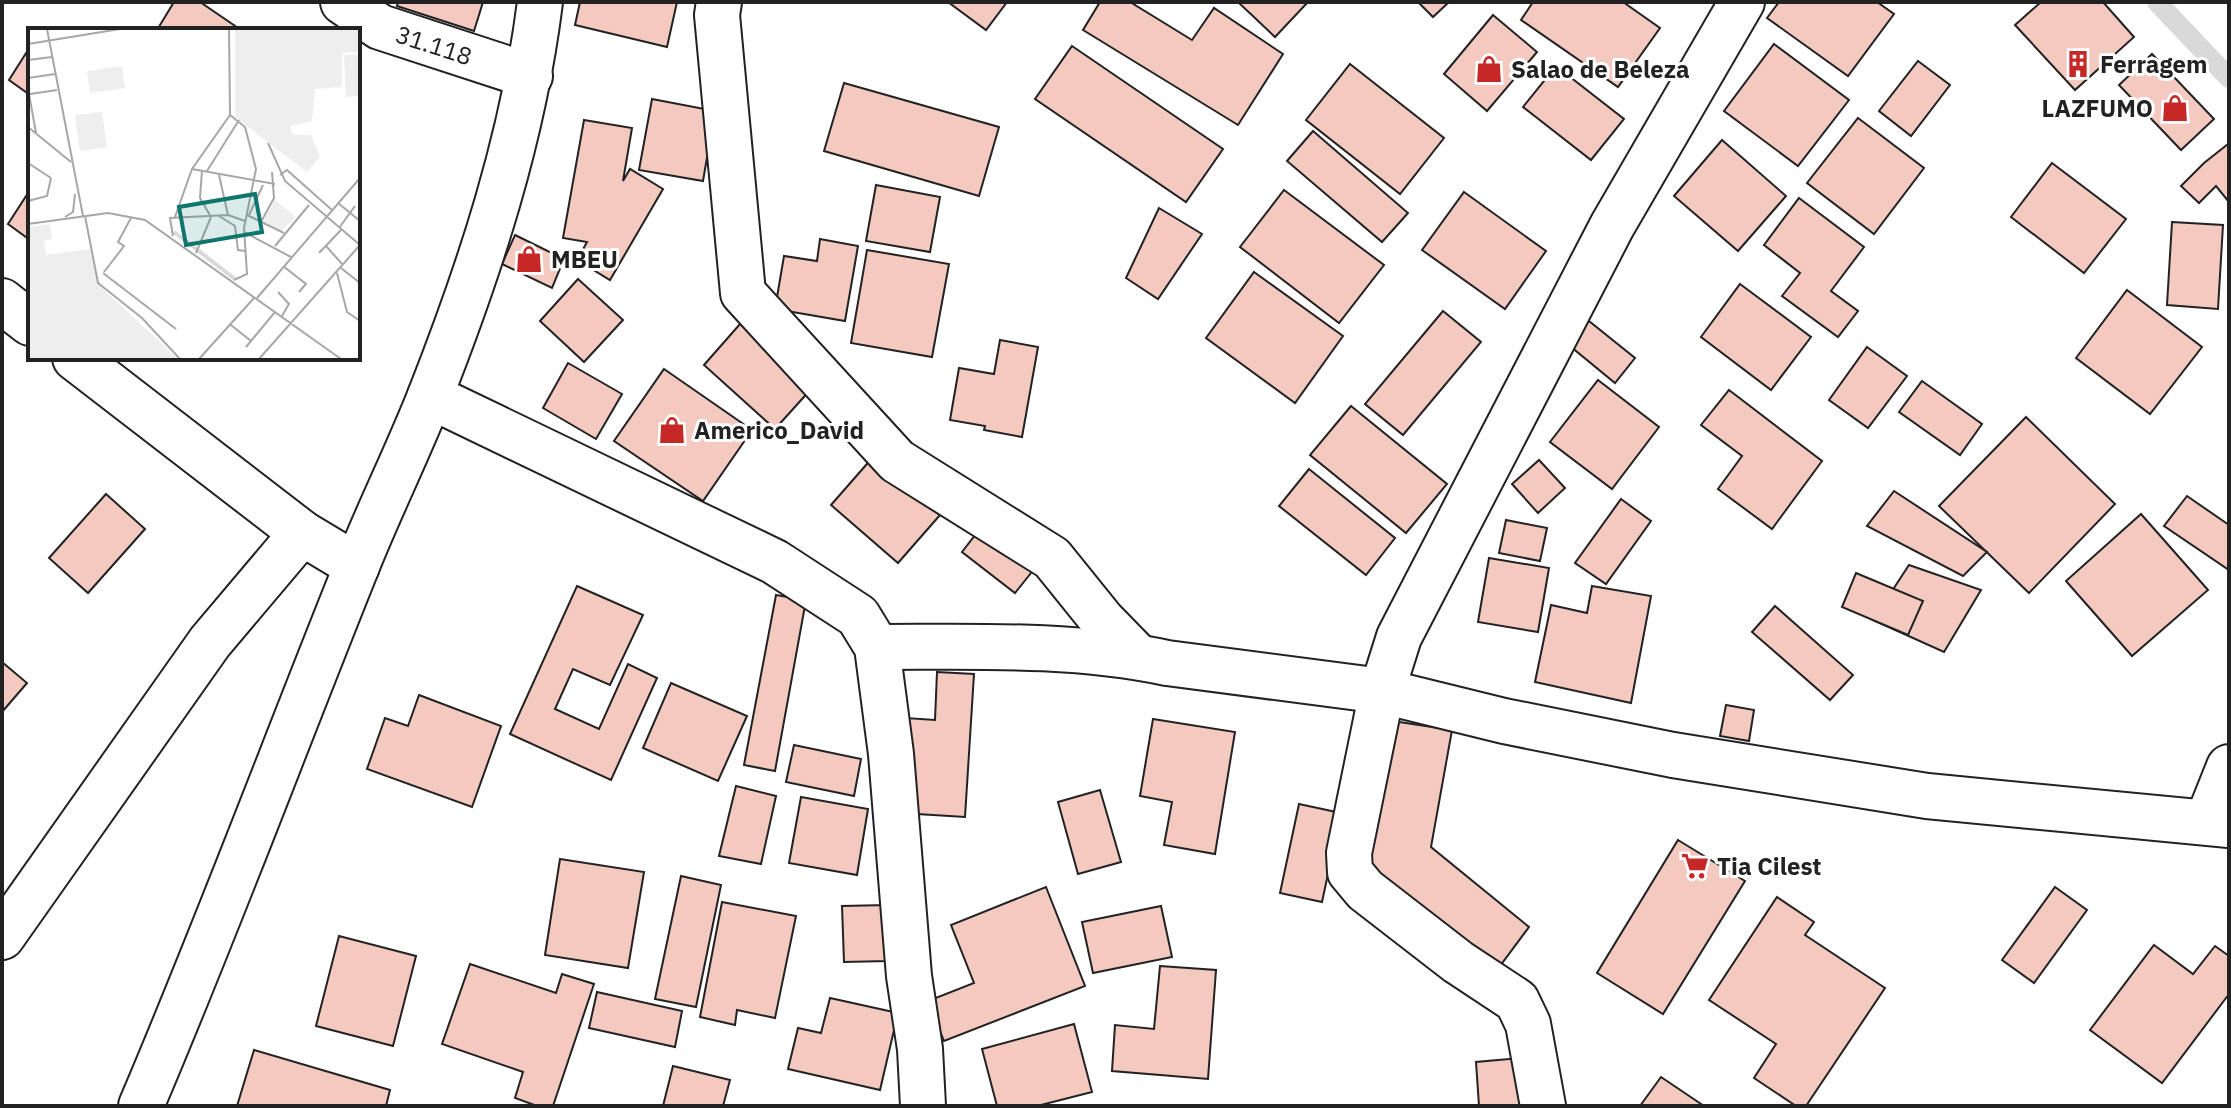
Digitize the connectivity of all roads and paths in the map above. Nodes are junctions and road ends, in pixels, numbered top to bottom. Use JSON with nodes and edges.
{"nodes":[{"id":1,"x":343,"y":2,"type":"edge"},
{"id":2,"x":540,"y":2,"type":"edge"},
{"id":3,"x":719,"y":2,"type":"edge"},
{"id":4,"x":1742,"y":2,"type":"edge"},
{"id":5,"x":530,"y":76,"type":"junction"},
{"id":6,"x":2,"y":301,"type":"edge"},
{"id":7,"x":28,"y":321,"type":"edge"},
{"id":8,"x":78,"y":360,"type":"edge"},
{"id":9,"x":430,"y":396,"type":"junction"},
{"id":10,"x":302,"y":533,"type":"junction"},
{"id":11,"x":357,"y":566,"type":"junction"},
{"id":12,"x":877,"y":647,"type":"junction"},
{"id":13,"x":1138,"y":657,"type":"junction"},
{"id":14,"x":1382,"y":691,"type":"junction"},
{"id":15,"x":2229,"y":767,"type":"edge"},
{"id":16,"x":2218,"y":824,"type":"edge"},
{"id":17,"x":2,"y":937,"type":"edge"},
{"id":18,"x":141,"y":1106,"type":"edge"},
{"id":19,"x":923,"y":1106,"type":"edge"},
{"id":20,"x":1543,"y":1106,"type":"edge"}],
"edges":[{"from":1,"to":5,"type":"street","name":"31.118"},
{"from":2,"to":5,"type":"street"},
{"from":3,"to":13,"type":"street"},
{"from":4,"to":14,"type":"street"},
{"from":5,"to":9,"type":"street"},
{"from":6,"to":7,"type":"street"},
{"from":8,"to":10,"type":"street"},
{"from":9,"to":11,"type":"street"},
{"from":9,"to":12,"type":"street"},
{"from":10,"to":11,"type":"street"},
{"from":10,"to":17,"type":"street"},
{"from":11,"to":18,"type":"street"},
{"from":12,"to":13,"type":"street"},
{"from":12,"to":19,"type":"street"},
{"from":13,"to":14,"type":"street"},
{"from":14,"to":16,"type":"street"},
{"from":14,"to":20,"type":"street"},
{"from":15,"to":16,"type":"street"}]}
